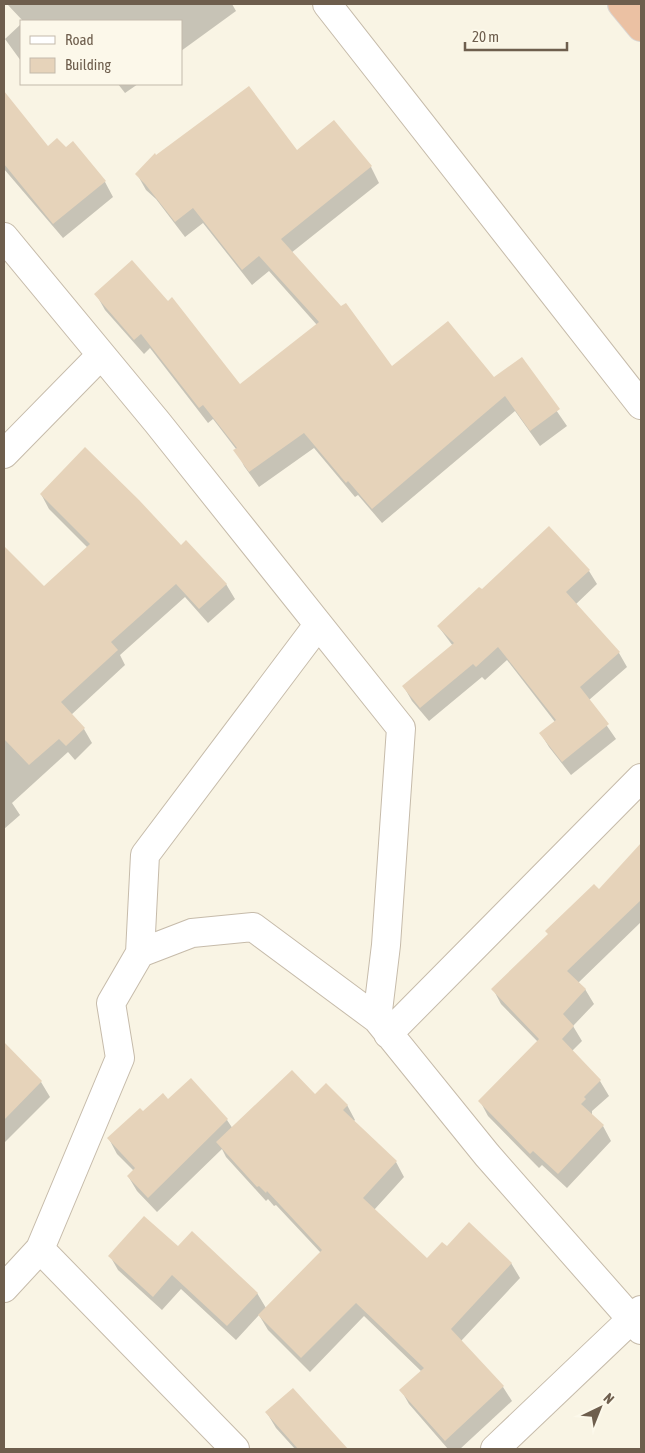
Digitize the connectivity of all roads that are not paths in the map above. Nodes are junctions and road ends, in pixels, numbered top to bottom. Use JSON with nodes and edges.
{"nodes":[{"id":1,"x":328,"y":4,"type":"edge"},
{"id":2,"x":622,"y":4,"type":"edge"},
{"id":3,"x":641,"y":27,"type":"edge"},
{"id":4,"x":4,"y":237,"type":"edge"},
{"id":5,"x":101,"y":355,"type":"junction"},
{"id":6,"x":641,"y":405,"type":"edge"},
{"id":7,"x":4,"y":454,"type":"edge"},
{"id":8,"x":318,"y":625,"type":"junction"},
{"id":9,"x":641,"y":778,"type":"edge"},
{"id":10,"x":140,"y":953,"type":"junction"},
{"id":11,"x":383,"y":1026,"type":"junction"},
{"id":12,"x":40,"y":1249,"type":"junction"},
{"id":13,"x":4,"y":1288,"type":"edge"},
{"id":14,"x":638,"y":1319,"type":"edge"},
{"id":15,"x":235,"y":1449,"type":"edge"},
{"id":16,"x":495,"y":1449,"type":"edge"}],
"edges":[{"from":1,"to":6,"type":"street"},
{"from":2,"to":3,"type":"highway"},
{"from":4,"to":5,"type":"street"},
{"from":5,"to":7,"type":"street"},
{"from":5,"to":8,"type":"street"},
{"from":8,"to":10,"type":"street"},
{"from":8,"to":11,"type":"street"},
{"from":9,"to":11,"type":"street"},
{"from":10,"to":11,"type":"street"},
{"from":10,"to":12,"type":"street"},
{"from":11,"to":14,"type":"street"},
{"from":12,"to":13,"type":"street"},
{"from":12,"to":15,"type":"street"},
{"from":14,"to":16,"type":"street"}]}
